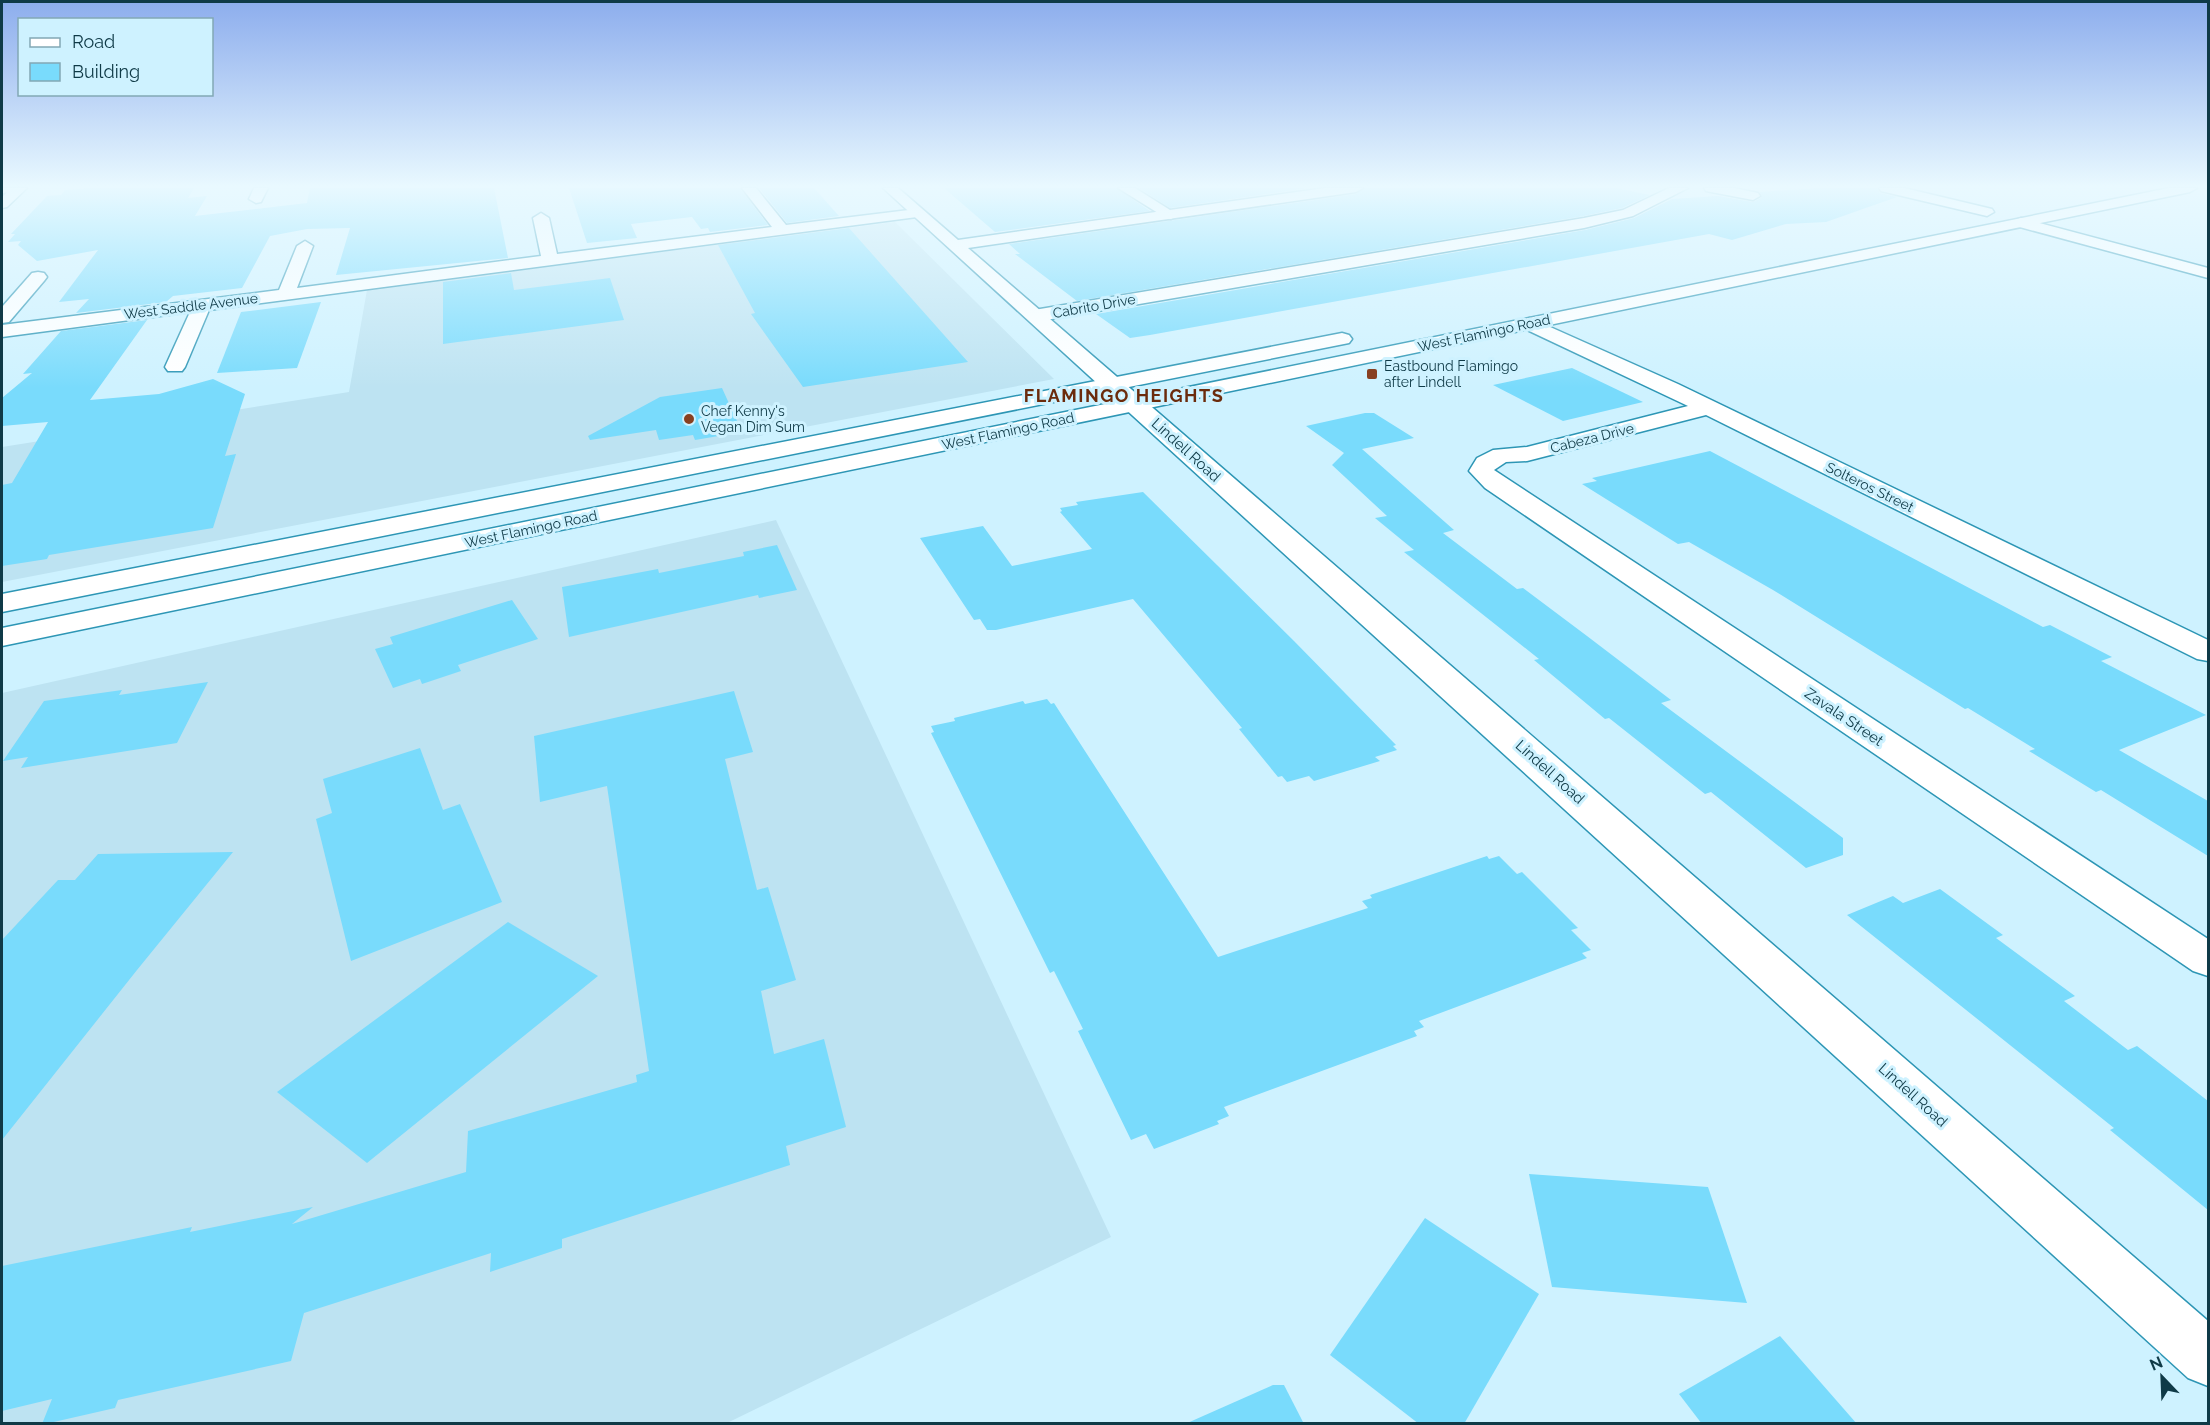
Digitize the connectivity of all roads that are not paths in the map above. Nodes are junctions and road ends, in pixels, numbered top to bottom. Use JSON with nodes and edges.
{"nodes":[{"id":1,"x":302,"y":254,"type":"edge"},
{"id":2,"x":549,"y":254,"type":"edge"},
{"id":3,"x":593,"y":254,"type":"edge"},
{"id":4,"x":965,"y":254,"type":"edge"},
{"id":5,"x":1398,"y":254,"type":"edge"},
{"id":6,"x":1869,"y":254,"type":"edge"},
{"id":7,"x":2139,"y":254,"type":"edge"},
{"id":8,"x":2166,"y":254,"type":"edge"},
{"id":9,"x":550,"y":260,"type":"junction"},
{"id":10,"x":2208,"y":266,"type":"edge"},
{"id":11,"x":2208,"y":273,"type":"edge"},
{"id":12,"x":38,"y":277,"type":"dead end"},
{"id":13,"x":1612,"y":286,"type":"dead end"},
{"id":14,"x":286,"y":294,"type":"junction"},
{"id":15,"x":202,"y":305,"type":"junction"},
{"id":16,"x":1492,"y":309,"type":"dead end"},
{"id":17,"x":1034,"y":316,"type":"junction"},
{"id":18,"x":2,"y":318,"type":"edge"},
{"id":19,"x":1530,"y":324,"type":"junction"},
{"id":20,"x":2,"y":331,"type":"edge"},
{"id":21,"x":1364,"y":335,"type":"dead end"},
{"id":22,"x":1427,"y":345,"type":"junction"},
{"id":23,"x":175,"y":367,"type":"dead end"},
{"id":24,"x":1124,"y":395,"type":"junction"},
{"id":25,"x":1708,"y":408,"type":"junction"},
{"id":26,"x":1481,"y":471,"type":"joint"},
{"id":27,"x":590,"y":488,"type":"junction"},
{"id":28,"x":278,"y":548,"type":"junction"},
{"id":29,"x":319,"y":572,"type":"junction"},
{"id":30,"x":2,"y":603,"type":"edge"},
{"id":31,"x":2,"y":636,"type":"edge"},
{"id":32,"x":2208,"y":652,"type":"edge"},
{"id":33,"x":2208,"y":960,"type":"edge"},
{"id":34,"x":2208,"y":1358,"type":"edge"}],
"edges":[{"from":1,"to":14,"type":"street"},
{"from":2,"to":9,"type":"street"},
{"from":3,"to":9,"type":"street","name":"West Saddle Avenue"},
{"from":4,"to":17,"type":"street","name":"Lindell Road"},
{"from":5,"to":17,"type":"street","name":"Cabrito Drive"},
{"from":6,"to":19,"type":"street","name":"West Flamingo Road"},
{"from":7,"to":11,"type":"street"},
{"from":8,"to":10,"type":"street"},
{"from":9,"to":14,"type":"street","name":"West Saddle Avenue"},
{"from":12,"to":18,"type":"street"},
{"from":13,"to":19,"type":"street"},
{"from":14,"to":15,"type":"street","name":"West Saddle Avenue"},
{"from":15,"to":20,"type":"street","name":"West Saddle Avenue"},
{"from":15,"to":23,"type":"street"},
{"from":16,"to":22,"type":"street"},
{"from":17,"to":24,"type":"street","name":"Lindell Road"},
{"from":19,"to":22,"type":"street","name":"West Flamingo Road"},
{"from":19,"to":25,"type":"street","name":"Solteros Street"},
{"from":21,"to":24,"type":"street","name":"West Flamingo Road"},
{"from":22,"to":24,"type":"street","name":"West Flamingo Road"},
{"from":24,"to":27,"type":"street","name":"West Flamingo Road"},
{"from":24,"to":29,"type":"street","name":"West Flamingo Road"},
{"from":24,"to":34,"type":"street","name":"Lindell Road"},
{"from":25,"to":26,"type":"street","name":"Cabeza Drive"},
{"from":25,"to":32,"type":"street","name":"Solteros Street"},
{"from":26,"to":33,"type":"street","name":"Zavala Street"},
{"from":27,"to":28,"type":"street","name":"West Flamingo Road"},
{"from":27,"to":29,"type":"street"},
{"from":28,"to":30,"type":"street","name":"West Flamingo Road"},
{"from":28,"to":31,"type":"street"},
{"from":29,"to":31,"type":"street","name":"West Flamingo Road"}]}
